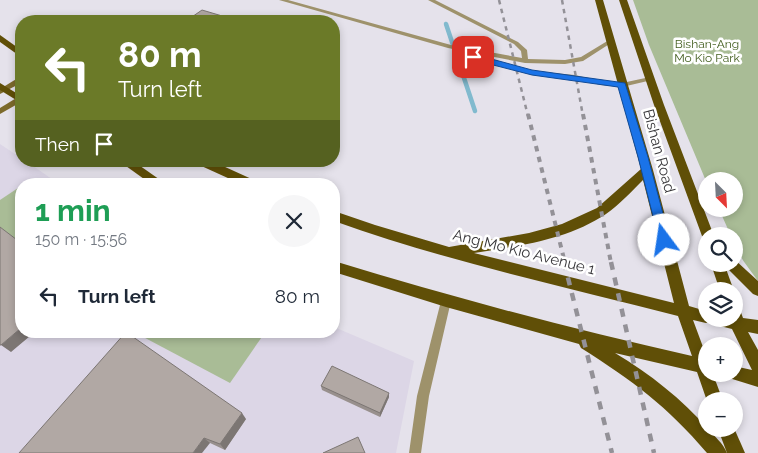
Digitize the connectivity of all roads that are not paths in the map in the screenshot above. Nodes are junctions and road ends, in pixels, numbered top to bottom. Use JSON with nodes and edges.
{"nodes":[{"id":1,"x":282,"y":0,"type":"edge"},
{"id":2,"x":431,"y":0,"type":"edge"},
{"id":3,"x":599,"y":0,"type":"edge"},
{"id":4,"x":623,"y":0,"type":"edge"},
{"id":5,"x":335,"y":15,"type":"edge"},
{"id":6,"x":340,"y":16,"type":"edge"},
{"id":7,"x":0,"y":38,"type":"edge"},
{"id":8,"x":611,"y":41,"type":"junction"},
{"id":9,"x":431,"y":42,"type":"joint"},
{"id":10,"x":450,"y":47,"type":"joint"},
{"id":11,"x":15,"y":49,"type":"edge"},
{"id":12,"x":474,"y":55,"type":"junction"},
{"id":13,"x":525,"y":62,"type":"junction"},
{"id":14,"x":650,"y":79,"type":"junction"},
{"id":15,"x":15,"y":83,"type":"edge"},
{"id":16,"x":622,"y":85,"type":"junction"},
{"id":17,"x":1,"y":89,"type":"edge"},
{"id":18,"x":15,"y":97,"type":"edge"},
{"id":19,"x":15,"y":103,"type":"edge"},
{"id":20,"x":0,"y":111,"type":"edge"},
{"id":21,"x":133,"y":167,"type":"edge"},
{"id":22,"x":214,"y":167,"type":"edge"},
{"id":23,"x":647,"y":170,"type":"junction"},
{"id":24,"x":151,"y":178,"type":"edge"},
{"id":25,"x":239,"y":178,"type":"edge"},
{"id":26,"x":340,"y":218,"type":"edge"},
{"id":27,"x":705,"y":227,"type":"edge"},
{"id":28,"x":446,"y":251,"type":"junction"},
{"id":29,"x":340,"y":269,"type":"edge"},
{"id":30,"x":739,"y":272,"type":"edge"},
{"id":31,"x":758,"y":290,"type":"edge"},
{"id":32,"x":446,"y":301,"type":"junction"},
{"id":33,"x":683,"y":311,"type":"junction"},
{"id":34,"x":698,"y":315,"type":"edge"},
{"id":35,"x":743,"y":320,"type":"edge"},
{"id":36,"x":740,"y":327,"type":"edge"},
{"id":37,"x":758,"y":328,"type":"edge"},
{"id":38,"x":578,"y":337,"type":"junction"},
{"id":39,"x":698,"y":350,"type":"edge"},
{"id":40,"x":698,"y":365,"type":"edge"},
{"id":41,"x":758,"y":366,"type":"edge"},
{"id":42,"x":743,"y":375,"type":"edge"},
{"id":43,"x":758,"y":379,"type":"edge"},
{"id":44,"x":729,"y":437,"type":"edge"},
{"id":45,"x":415,"y":453,"type":"edge"},
{"id":46,"x":718,"y":453,"type":"edge"},
{"id":47,"x":736,"y":453,"type":"edge"}],
"edges":[{"from":1,"to":5,"type":"lane"},
{"from":2,"to":13,"type":"lane"},
{"from":3,"to":8,"type":"main road","name":"Bishan Road"},
{"from":4,"to":14,"type":"main road","name":"Bishan Road"},
{"from":6,"to":9,"type":"lane"},
{"from":7,"to":11,"type":"main road"},
{"from":8,"to":13,"type":"lane"},
{"from":8,"to":16,"type":"main road","name":"Bishan Road"},
{"from":9,"to":10,"type":"lane"},
{"from":10,"to":12,"type":"lane"},
{"from":12,"to":13,"type":"lane"},
{"from":12,"to":16,"type":"lane"},
{"from":14,"to":16,"type":"lane"},
{"from":14,"to":27,"type":"main road","name":"Bishan Road"},
{"from":15,"to":17,"type":"main road"},
{"from":16,"to":23,"type":"main road","name":"Bishan Road"},
{"from":17,"to":18,"type":"main road"},
{"from":19,"to":20,"type":"main road"},
{"from":21,"to":24,"type":"main road"},
{"from":22,"to":25,"type":"main road"},
{"from":23,"to":28,"type":"main road"},
{"from":23,"to":33,"type":"main road","name":"Bishan Road"},
{"from":26,"to":28,"type":"main road","name":"Ang Mo Kio Avenue 1"},
{"from":28,"to":33,"type":"main road","name":"Ang Mo Kio Avenue 1"},
{"from":29,"to":32,"type":"main road"},
{"from":30,"to":31,"type":"main road"},
{"from":32,"to":38,"type":"main road"},
{"from":32,"to":45,"type":"lane"},
{"from":33,"to":34,"type":"main road","name":"Ang Mo Kio Avenue 1"},
{"from":33,"to":39,"type":"main road","name":"Bishan Road"},
{"from":35,"to":37,"type":"main road"},
{"from":36,"to":41,"type":"main road"},
{"from":38,"to":40,"type":"main road"},
{"from":38,"to":46,"type":"main road"},
{"from":42,"to":43,"type":"main road"},
{"from":44,"to":47,"type":"main road"}]}
